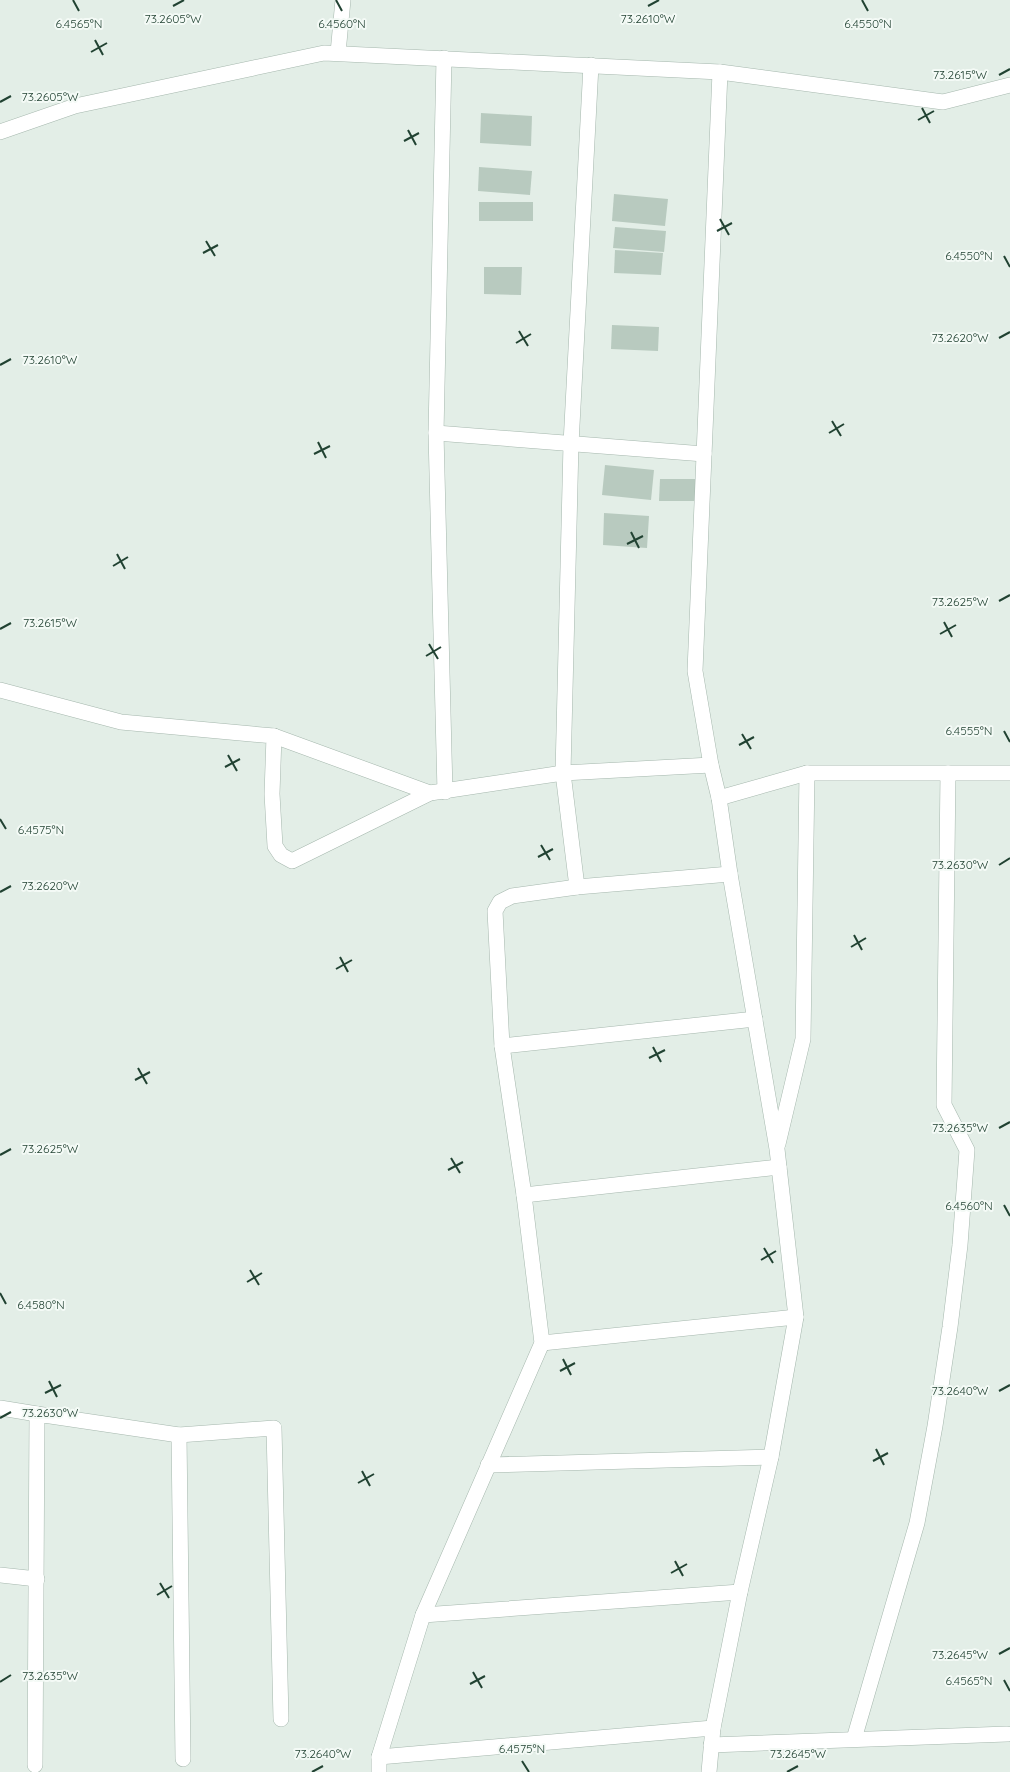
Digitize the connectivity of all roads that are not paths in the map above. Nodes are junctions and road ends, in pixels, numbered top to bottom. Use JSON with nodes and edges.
{"nodes":[{"id":1,"x":343,"y":0,"type":"edge"},
{"id":2,"x":338,"y":53,"type":"junction"},
{"id":3,"x":444,"y":58,"type":"junction"},
{"id":4,"x":591,"y":65,"type":"junction"},
{"id":5,"x":720,"y":72,"type":"junction"},
{"id":6,"x":1010,"y":85,"type":"edge"},
{"id":7,"x":0,"y":132,"type":"edge"},
{"id":8,"x":436,"y":433,"type":"junction"},
{"id":9,"x":571,"y":444,"type":"junction"},
{"id":10,"x":704,"y":454,"type":"junction"},
{"id":11,"x":0,"y":690,"type":"edge"},
{"id":12,"x":274,"y":736,"type":"junction"},
{"id":13,"x":711,"y":765,"type":"junction"},
{"id":14,"x":563,"y":773,"type":"junction"},
{"id":15,"x":807,"y":773,"type":"junction"},
{"id":16,"x":948,"y":773,"type":"junction"},
{"id":17,"x":1010,"y":773,"type":"edge"},
{"id":18,"x":438,"y":792,"type":"junction"},
{"id":19,"x":719,"y":798,"type":"junction"},
{"id":20,"x":730,"y":874,"type":"junction"},
{"id":21,"x":577,"y":887,"type":"junction"},
{"id":22,"x":754,"y":1018,"type":"junction"},
{"id":23,"x":502,"y":1046,"type":"junction"},
{"id":24,"x":777,"y":1149,"type":"junction"},
{"id":25,"x":779,"y":1167,"type":"junction"},
{"id":26,"x":524,"y":1195,"type":"junction"},
{"id":27,"x":796,"y":1317,"type":"junction"},
{"id":28,"x":542,"y":1343,"type":"junction"},
{"id":29,"x":0,"y":1408,"type":"edge"},
{"id":30,"x":37,"y":1414,"type":"junction"},
{"id":31,"x":179,"y":1435,"type":"junction"},
{"id":32,"x":770,"y":1457,"type":"junction"},
{"id":33,"x":488,"y":1465,"type":"junction"},
{"id":34,"x":0,"y":1575,"type":"edge"},
{"id":35,"x":38,"y":1579,"type":"junction"},
{"id":36,"x":740,"y":1592,"type":"junction"},
{"id":37,"x":423,"y":1615,"type":"junction"},
{"id":38,"x":281,"y":1719,"type":"dead end"},
{"id":39,"x":713,"y":1728,"type":"junction"},
{"id":40,"x":1007,"y":1734,"type":"dead end"},
{"id":41,"x":854,"y":1739,"type":"junction"},
{"id":42,"x":711,"y":1745,"type":"junction"},
{"id":43,"x":183,"y":1759,"type":"dead end"},
{"id":44,"x":379,"y":1764,"type":"edge"},
{"id":45,"x":35,"y":1765,"type":"dead end"},
{"id":46,"x":709,"y":1772,"type":"edge"}],
"edges":[{"from":1,"to":2,"type":"street"},
{"from":2,"to":3,"type":"street"},
{"from":2,"to":7,"type":"street"},
{"from":3,"to":4,"type":"street"},
{"from":3,"to":8,"type":"street"},
{"from":4,"to":5,"type":"street"},
{"from":4,"to":9,"type":"street"},
{"from":5,"to":6,"type":"street"},
{"from":5,"to":10,"type":"street"},
{"from":8,"to":9,"type":"street"},
{"from":8,"to":18,"type":"street"},
{"from":9,"to":10,"type":"street"},
{"from":9,"to":14,"type":"street"},
{"from":10,"to":13,"type":"street"},
{"from":11,"to":12,"type":"street"},
{"from":12,"to":18,"type":"street"},
{"from":12,"to":18,"type":"street"},
{"from":13,"to":14,"type":"street"},
{"from":13,"to":19,"type":"street"},
{"from":14,"to":18,"type":"street"},
{"from":14,"to":21,"type":"street"},
{"from":15,"to":16,"type":"street"},
{"from":15,"to":19,"type":"street"},
{"from":15,"to":24,"type":"street"},
{"from":16,"to":17,"type":"street"},
{"from":16,"to":41,"type":"street"},
{"from":19,"to":20,"type":"street"},
{"from":20,"to":21,"type":"street"},
{"from":20,"to":22,"type":"street"},
{"from":21,"to":23,"type":"street"},
{"from":22,"to":23,"type":"street"},
{"from":22,"to":24,"type":"street"},
{"from":23,"to":26,"type":"street"},
{"from":24,"to":25,"type":"street"},
{"from":25,"to":26,"type":"street"},
{"from":25,"to":27,"type":"street"},
{"from":26,"to":28,"type":"street"},
{"from":27,"to":28,"type":"street"},
{"from":27,"to":32,"type":"street"},
{"from":28,"to":33,"type":"street"},
{"from":29,"to":30,"type":"street"},
{"from":30,"to":31,"type":"street"},
{"from":30,"to":35,"type":"street"},
{"from":31,"to":38,"type":"street"},
{"from":31,"to":43,"type":"street"},
{"from":32,"to":33,"type":"street"},
{"from":32,"to":36,"type":"street"},
{"from":33,"to":37,"type":"street"},
{"from":34,"to":35,"type":"street"},
{"from":35,"to":45,"type":"street"},
{"from":36,"to":37,"type":"street"},
{"from":36,"to":39,"type":"street"},
{"from":37,"to":44,"type":"street"},
{"from":39,"to":42,"type":"street"},
{"from":39,"to":44,"type":"street"},
{"from":40,"to":41,"type":"street"},
{"from":41,"to":42,"type":"street"},
{"from":42,"to":46,"type":"street"}]}
